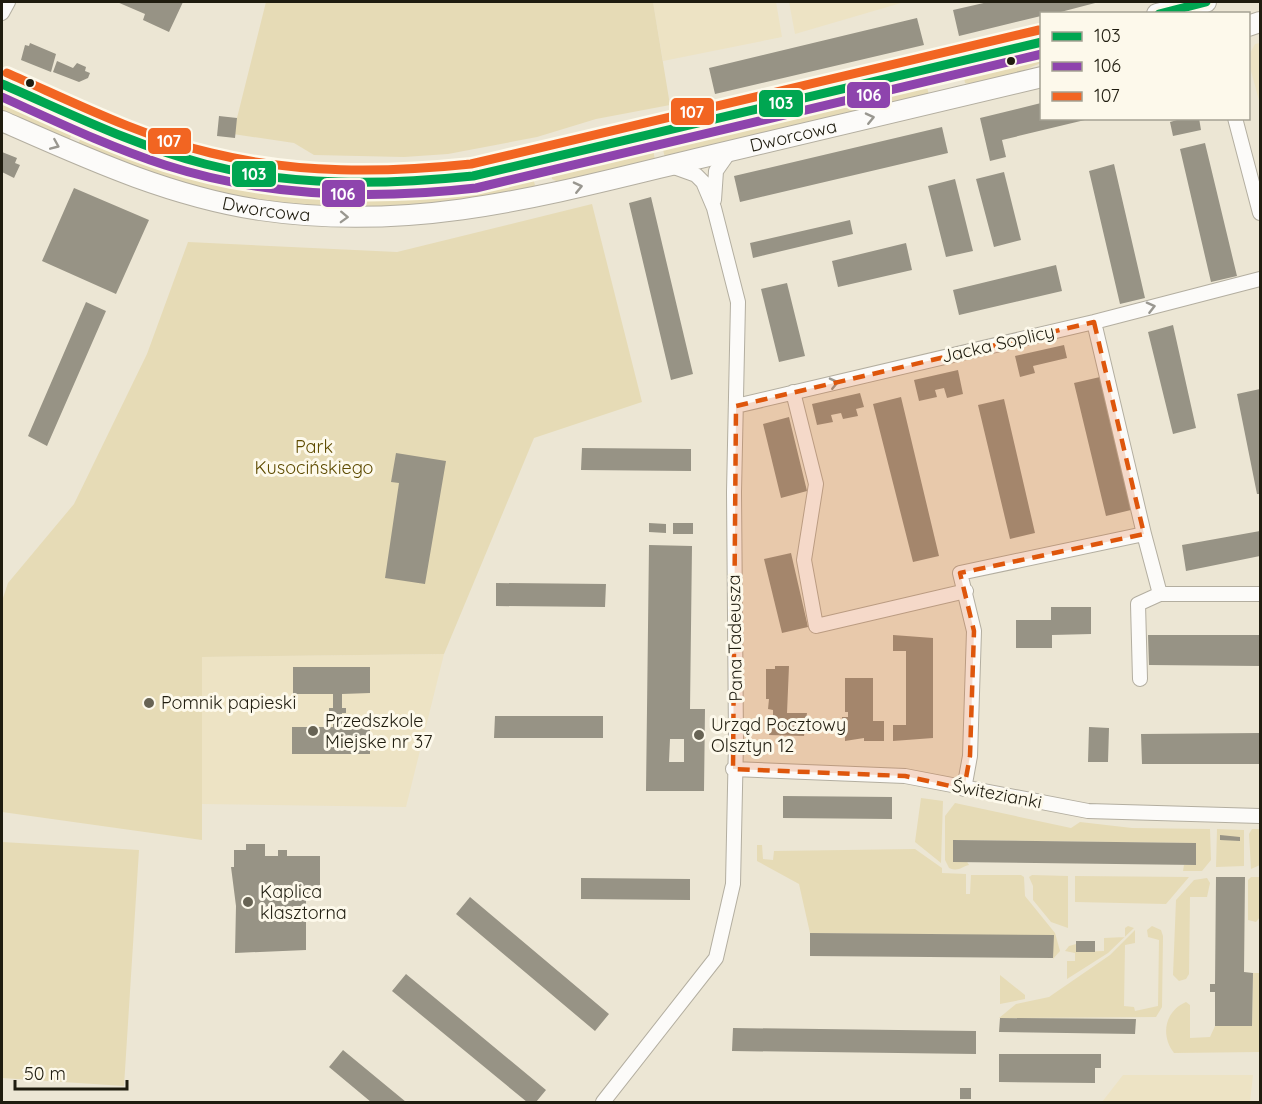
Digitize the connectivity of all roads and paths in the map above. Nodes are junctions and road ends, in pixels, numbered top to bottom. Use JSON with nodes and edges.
{"nodes":[{"id":1,"x":8,"y":2,"type":"edge"},
{"id":2,"x":1205,"y":2,"type":"edge"},
{"id":3,"x":1165,"y":12,"type":"edge"},
{"id":4,"x":2,"y":13,"type":"edge"},
{"id":5,"x":1040,"y":42,"type":"edge"},
{"id":6,"x":947,"y":65,"type":"junction"},
{"id":7,"x":1040,"y":77,"type":"edge"},
{"id":8,"x":2,"y":84,"type":"edge"},
{"id":9,"x":954,"y":98,"type":"junction"},
{"id":10,"x":1236,"y":120,"type":"edge"},
{"id":11,"x":2,"y":121,"type":"edge"},
{"id":12,"x":730,"y":151,"type":"junction"},
{"id":13,"x":538,"y":162,"type":"junction"},
{"id":14,"x":670,"y":165,"type":"junction"},
{"id":15,"x":546,"y":195,"type":"junction"},
{"id":16,"x":714,"y":208,"type":"junction"},
{"id":17,"x":1260,"y":213,"type":"edge"},
{"id":18,"x":1260,"y":279,"type":"edge"},
{"id":19,"x":1094,"y":322,"type":"junction"},
{"id":20,"x":793,"y":393,"type":"junction"},
{"id":21,"x":736,"y":406,"type":"junction"},
{"id":22,"x":1144,"y":534,"type":"junction"},
{"id":23,"x":966,"y":591,"type":"junction"},
{"id":24,"x":1160,"y":594,"type":"junction"},
{"id":25,"x":1260,"y":594,"type":"edge"},
{"id":26,"x":1140,"y":679,"type":"dead end"},
{"id":27,"x":734,"y":769,"type":"junction"},
{"id":28,"x":964,"y":789,"type":"junction"},
{"id":29,"x":1260,"y":816,"type":"edge"},
{"id":30,"x":603,"y":1102,"type":"edge"}],
"edges":[{"from":1,"to":4,"type":"street"},
{"from":2,"to":3,"type":"street"},
{"from":5,"to":6,"type":"street","name":"Dworcowa"},
{"from":6,"to":9,"type":"street"},
{"from":6,"to":13,"type":"street","name":"Dworcowa"},
{"from":7,"to":9,"type":"street","name":"Dworcowa"},
{"from":8,"to":13,"type":"street","name":"Dworcowa"},
{"from":12,"to":9,"type":"street","name":"Dworcowa","one_way":true},
{"from":10,"to":17,"type":"street"},
{"from":11,"to":15,"type":"street","name":"Dworcowa","one_way":true},
{"from":12,"to":14,"type":"street","name":"Dworcowa"},
{"from":12,"to":16,"type":"street","name":"Pana Tadeusza"},
{"from":13,"to":15,"type":"street"},
{"from":15,"to":14,"type":"street","name":"Dworcowa","one_way":true},
{"from":14,"to":16,"type":"street","name":"Pana Tadeusza"},
{"from":16,"to":21,"type":"street","name":"Pana Tadeusza"},
{"from":19,"to":18,"type":"street","name":"Jacka Soplicy","one_way":true},
{"from":20,"to":19,"type":"street","name":"Jacka Soplicy","one_way":true},
{"from":19,"to":22,"type":"street"},
{"from":20,"to":21,"type":"street","name":"Jacka Soplicy"},
{"from":20,"to":23,"type":"street"},
{"from":21,"to":27,"type":"street","name":"Pana Tadeusza"},
{"from":22,"to":23,"type":"street"},
{"from":22,"to":24,"type":"street"},
{"from":23,"to":28,"type":"street"},
{"from":24,"to":25,"type":"street"},
{"from":24,"to":26,"type":"street"},
{"from":27,"to":28,"type":"street","name":"Świtezianki"},
{"from":27,"to":30,"type":"street","name":"Pana Tadeusza"},
{"from":28,"to":29,"type":"street","name":"Świtezianki"}]}
